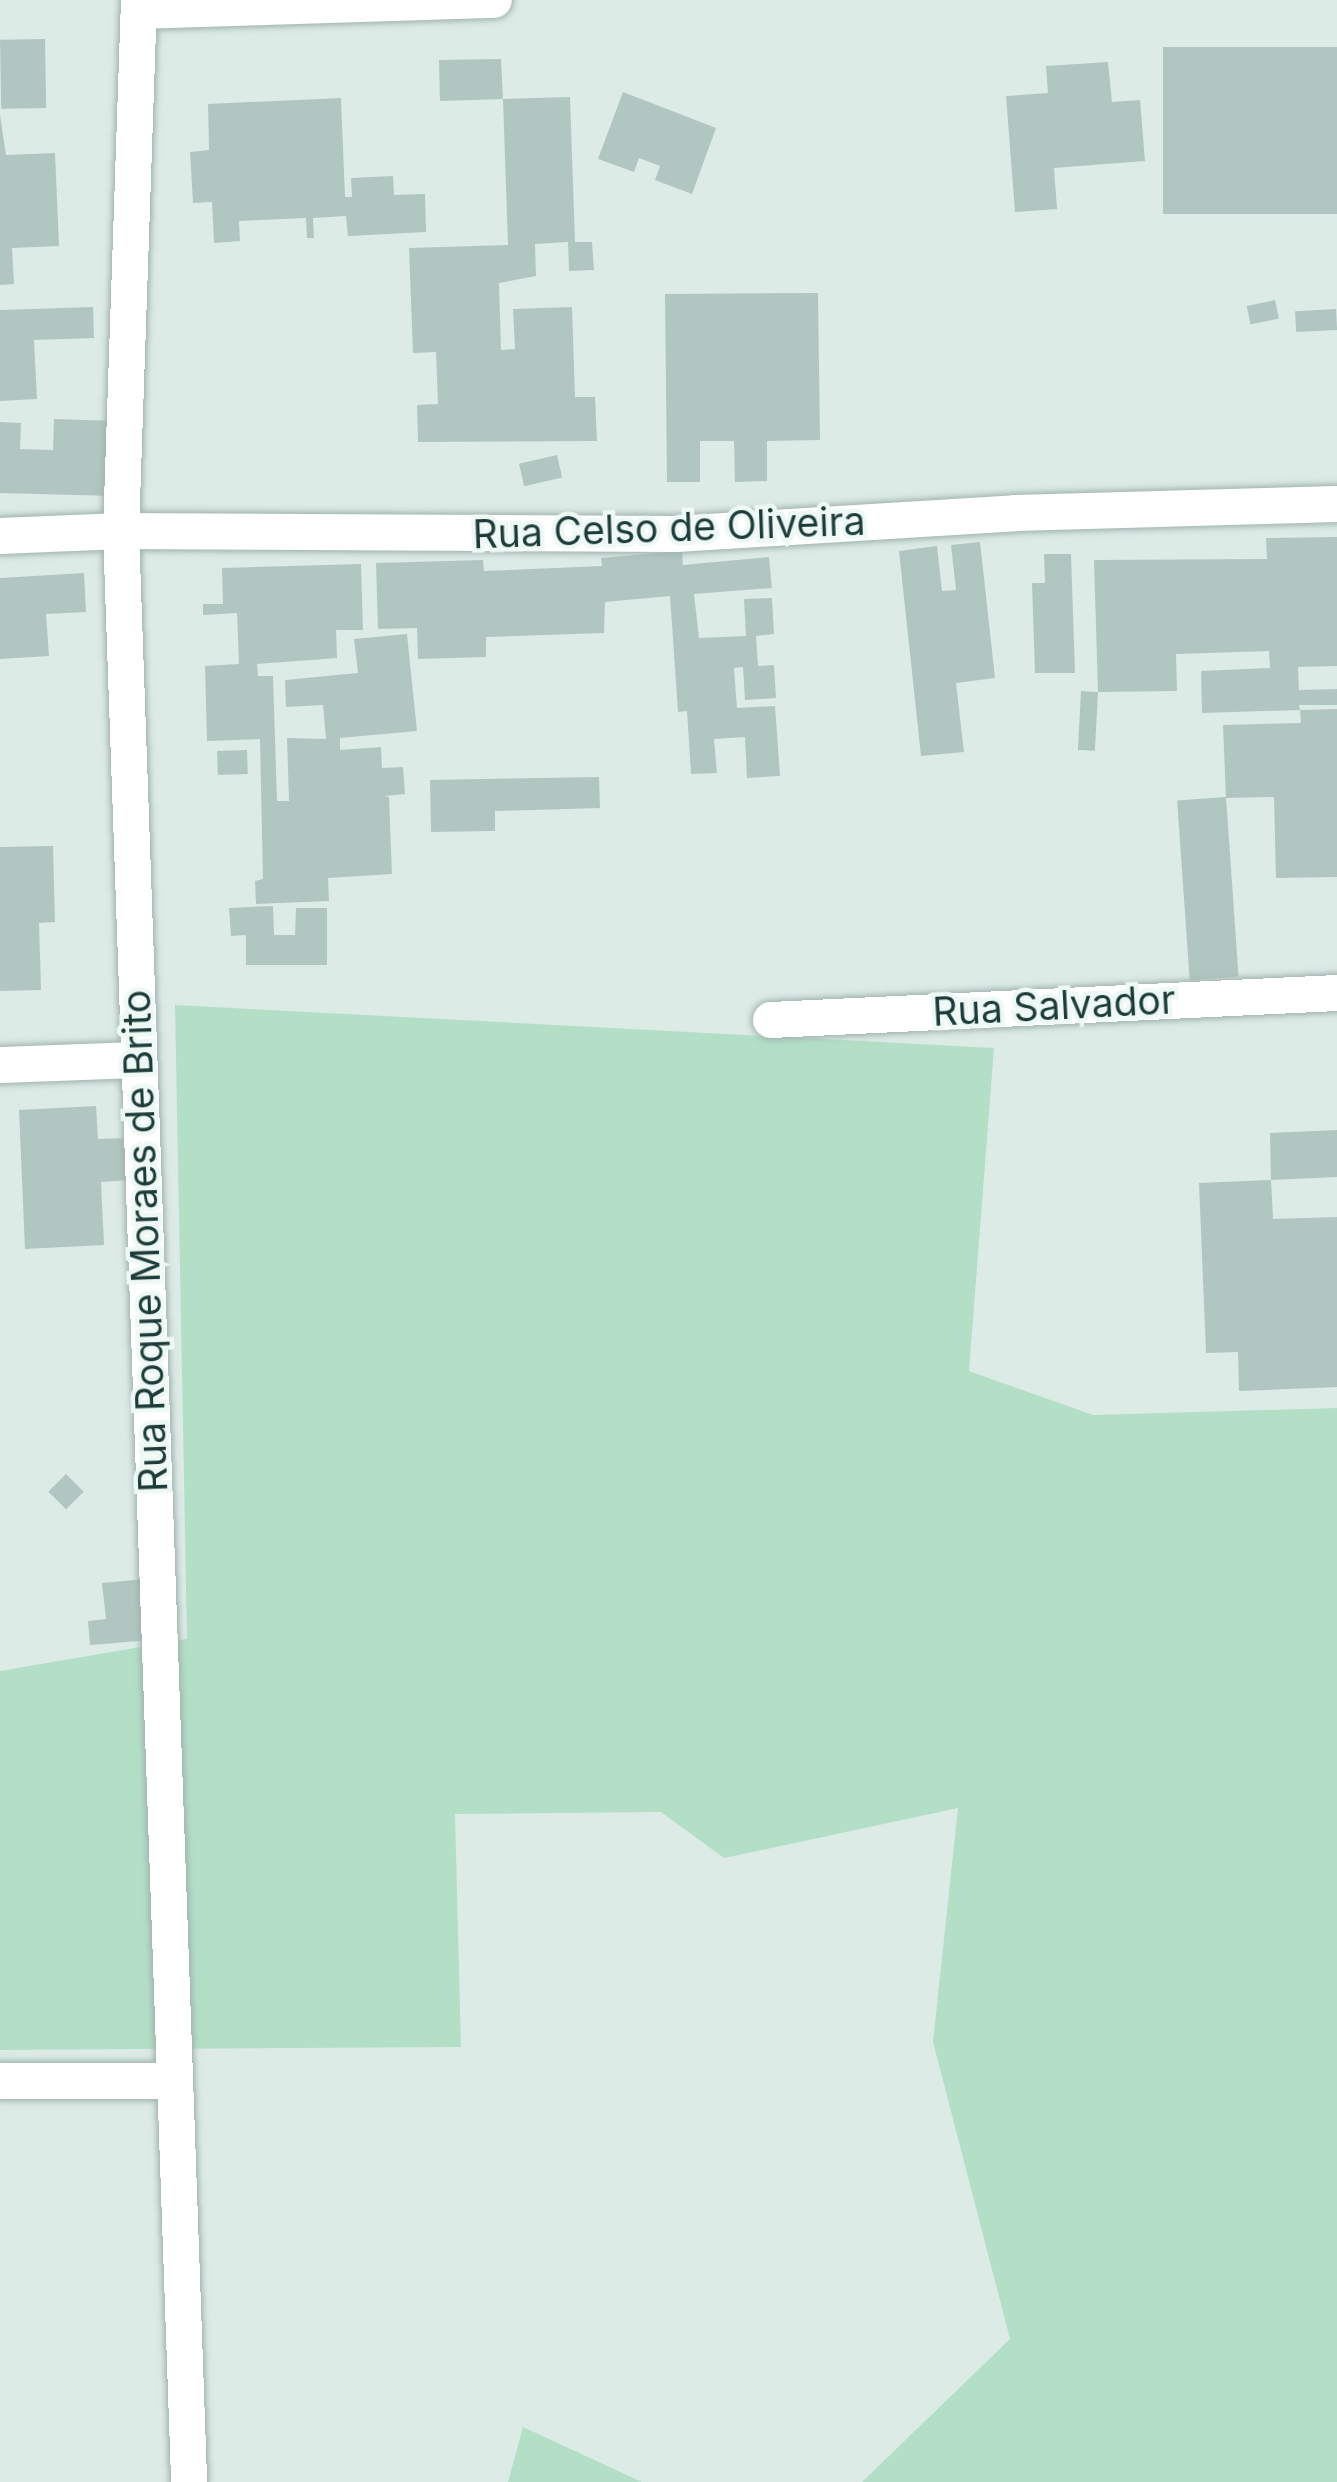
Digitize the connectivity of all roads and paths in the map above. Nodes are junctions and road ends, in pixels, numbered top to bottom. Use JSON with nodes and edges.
{"nodes":[{"id":1,"x":494,"y":0,"type":"edge"},
{"id":2,"x":139,"y":6,"type":"edge"},
{"id":3,"x":1337,"y":504,"type":"edge"},
{"id":4,"x":121,"y":531,"type":"junction"},
{"id":5,"x":0,"y":536,"type":"edge"},
{"id":6,"x":1337,"y":993,"type":"edge"},
{"id":7,"x":771,"y":1020,"type":"dead end"},
{"id":8,"x":138,"y":1060,"type":"junction"},
{"id":9,"x":0,"y":1065,"type":"edge"},
{"id":10,"x":0,"y":2081,"type":"edge"},
{"id":11,"x":175,"y":2081,"type":"junction"},
{"id":12,"x":189,"y":2482,"type":"edge"}],
"edges":[{"from":1,"to":2,"type":"street"},
{"from":2,"to":4,"type":"street","name":"Rua Roque Moraes de Brito"},
{"from":3,"to":4,"type":"street","name":"Rua Celso de Oliveira"},
{"from":4,"to":5,"type":"street","name":"Rua Celso de Oliveira"},
{"from":4,"to":8,"type":"street","name":"Rua Roque Moraes de Brito"},
{"from":6,"to":7,"type":"street","name":"Rua Salvador"},
{"from":8,"to":9,"type":"street"},
{"from":8,"to":11,"type":"street","name":"Rua Roque Moraes de Brito"},
{"from":10,"to":11,"type":"street"},
{"from":11,"to":12,"type":"street","name":"Rua Roque Moraes de Brito"}]}
